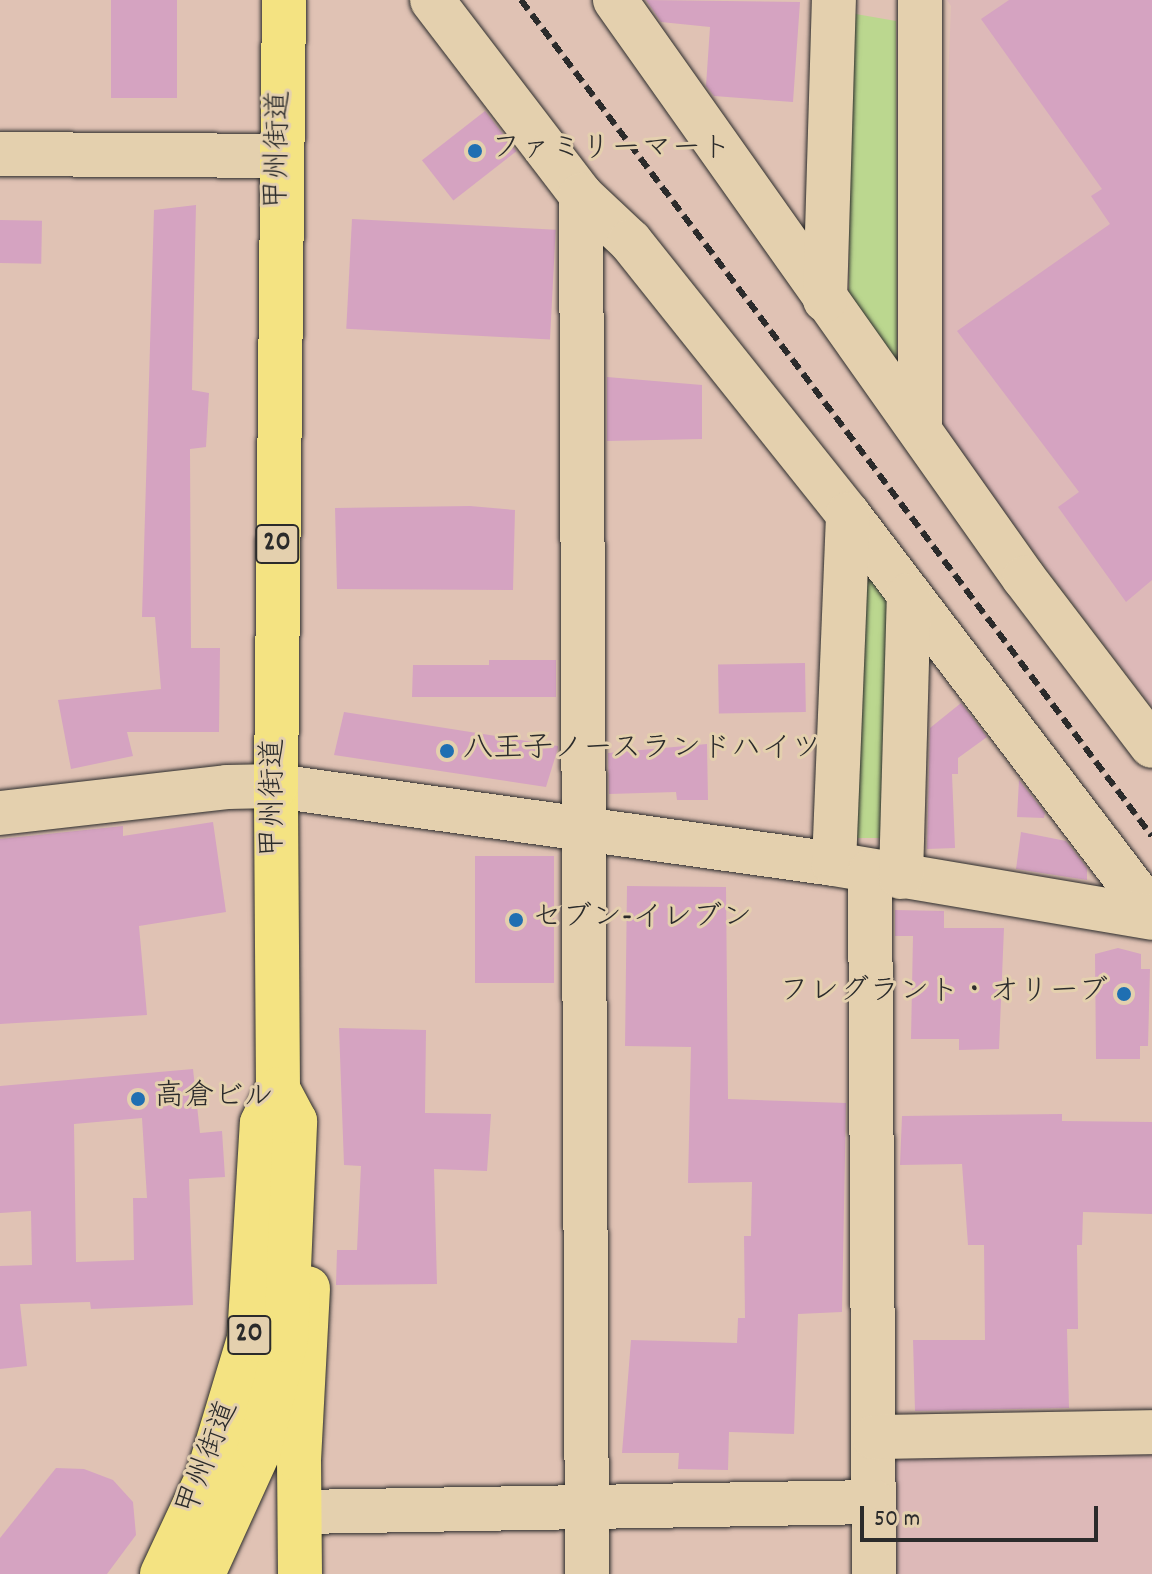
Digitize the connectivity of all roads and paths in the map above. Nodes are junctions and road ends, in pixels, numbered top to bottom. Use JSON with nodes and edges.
{"nodes":[{"id":1,"x":284,"y":0,"type":"edge"},
{"id":2,"x":432,"y":0,"type":"edge"},
{"id":3,"x":615,"y":0,"type":"edge"},
{"id":4,"x":834,"y":0,"type":"edge"},
{"id":5,"x":920,"y":0,"type":"edge"},
{"id":6,"x":0,"y":154,"type":"edge"},
{"id":7,"x":280,"y":156,"type":"junction"},
{"id":8,"x":581,"y":195,"type":"junction"},
{"id":9,"x":825,"y":300,"type":"junction"},
{"id":10,"x":920,"y":428,"type":"junction"},
{"id":11,"x":848,"y":514,"type":"junction"},
{"id":12,"x":909,"y":595,"type":"junction"},
{"id":13,"x":1152,"y":746,"type":"edge"},
{"id":14,"x":276,"y":786,"type":"junction"},
{"id":15,"x":0,"y":813,"type":"edge"},
{"id":16,"x":583,"y":827,"type":"junction"},
{"id":17,"x":868,"y":871,"type":"junction"},
{"id":18,"x":1152,"y":916,"type":"edge"},
{"id":19,"x":278,"y":1089,"type":"junction"},
{"id":20,"x":294,"y":1165,"type":"junction"},
{"id":21,"x":1152,"y":1432,"type":"edge"},
{"id":22,"x":874,"y":1437,"type":"junction"},
{"id":23,"x":874,"y":1502,"type":"junction"},
{"id":24,"x":586,"y":1504,"type":"junction"},
{"id":25,"x":301,"y":1512,"type":"junction"},
{"id":26,"x":175,"y":1573,"type":"edge"},
{"id":27,"x":300,"y":1574,"type":"edge"},
{"id":28,"x":587,"y":1574,"type":"edge"},
{"id":29,"x":874,"y":1574,"type":"edge"}],
"edges":[{"from":1,"to":7,"type":"main road","name":"甲州街道","number":"20"},
{"from":2,"to":8,"type":"street"},
{"from":3,"to":9,"type":"street"},
{"from":4,"to":9,"type":"street"},
{"from":5,"to":10,"type":"street"},
{"from":6,"to":7,"type":"street"},
{"from":7,"to":14,"type":"main road","name":"甲州街道","number":"20"},
{"from":8,"to":11,"type":"street"},
{"from":8,"to":16,"type":"street"},
{"from":9,"to":10,"type":"street"},
{"from":10,"to":13,"type":"street"},
{"from":11,"to":12,"type":"street"},
{"from":11,"to":17,"type":"street"},
{"from":12,"to":17,"type":"street"},
{"from":12,"to":18,"type":"street"},
{"from":14,"to":15,"type":"street"},
{"from":14,"to":16,"type":"street"},
{"from":14,"to":19,"type":"main road","name":"甲州街道","number":"20"},
{"from":16,"to":17,"type":"street"},
{"from":16,"to":24,"type":"street"},
{"from":17,"to":18,"type":"street"},
{"from":17,"to":22,"type":"street"},
{"from":19,"to":20,"type":"main road","number":"20"},
{"from":19,"to":26,"type":"main road","name":"甲州街道","number":"20"},
{"from":20,"to":25,"type":"main road"},
{"from":20,"to":26,"type":"main road","number":"20"},
{"from":21,"to":22,"type":"street"},
{"from":22,"to":23,"type":"street"},
{"from":23,"to":24,"type":"street"},
{"from":23,"to":29,"type":"street"},
{"from":24,"to":25,"type":"street"},
{"from":24,"to":28,"type":"street"},
{"from":25,"to":27,"type":"main road"}]}
